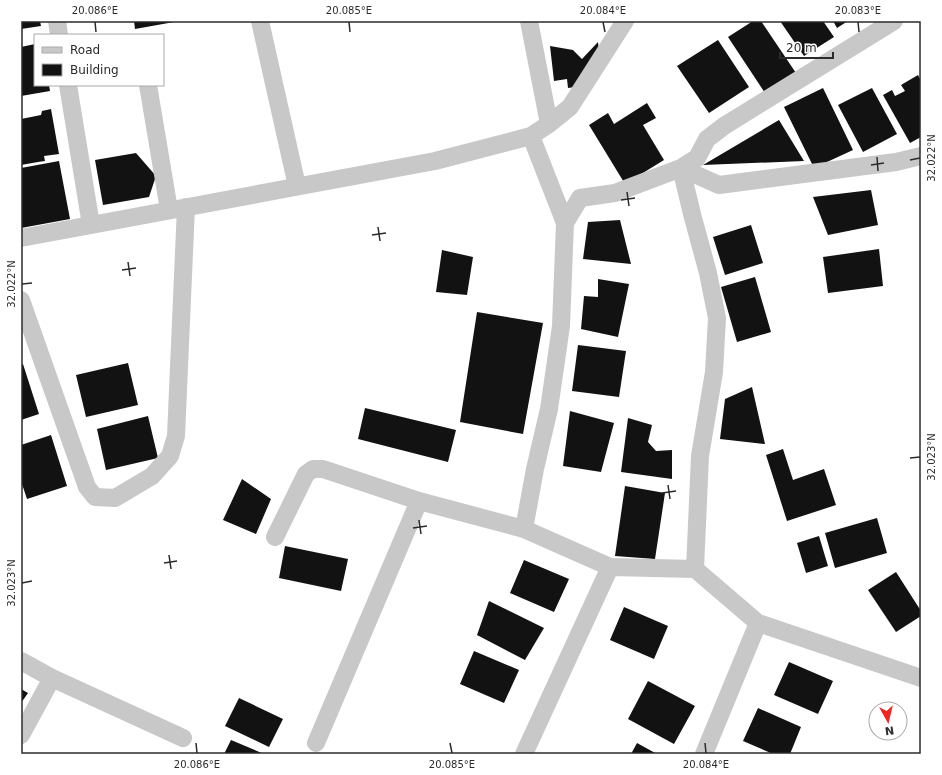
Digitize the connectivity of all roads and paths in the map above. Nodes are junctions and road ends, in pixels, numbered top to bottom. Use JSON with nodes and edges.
{"nodes":[{"id":1,"x":57,"y":21,"type":"edge"},
{"id":2,"x":260,"y":21,"type":"edge"},
{"id":3,"x":529,"y":21,"type":"edge"},
{"id":4,"x":625,"y":21,"type":"edge"},
{"id":5,"x":894,"y":21,"type":"edge"},
{"id":6,"x":59,"y":34,"type":"edge"},
{"id":7,"x":68,"y":86,"type":"edge"},
{"id":8,"x":148,"y":86,"type":"edge"},
{"id":9,"x":549,"y":124,"type":"junction"},
{"id":10,"x":531,"y":136,"type":"junction"},
{"id":11,"x":921,"y":156,"type":"edge"},
{"id":12,"x":681,"y":168,"type":"junction"},
{"id":13,"x":298,"y":186,"type":"junction"},
{"id":14,"x":186,"y":207,"type":"junction"},
{"id":15,"x":169,"y":210,"type":"junction"},
{"id":16,"x":565,"y":223,"type":"junction"},
{"id":17,"x":91,"y":224,"type":"junction"},
{"id":18,"x":21,"y":238,"type":"edge"},
{"id":19,"x":21,"y":300,"type":"edge"},
{"id":20,"x":419,"y":501,"type":"junction"},
{"id":21,"x":524,"y":529,"type":"junction"},
{"id":22,"x":275,"y":537,"type":"dead end"},
{"id":23,"x":610,"y":567,"type":"junction"},
{"id":24,"x":695,"y":569,"type":"junction"},
{"id":25,"x":758,"y":623,"type":"junction"},
{"id":26,"x":21,"y":661,"type":"edge"},
{"id":27,"x":52,"y":678,"type":"junction"},
{"id":28,"x":921,"y":678,"type":"edge"},
{"id":29,"x":21,"y":735,"type":"edge"},
{"id":30,"x":183,"y":738,"type":"dead end"},
{"id":31,"x":316,"y":743,"type":"dead end"},
{"id":32,"x":524,"y":754,"type":"edge"},
{"id":33,"x":704,"y":754,"type":"edge"}],
"edges":[{"from":1,"to":6,"type":"street"},
{"from":2,"to":13,"type":"street"},
{"from":3,"to":9,"type":"street"},
{"from":4,"to":9,"type":"street"},
{"from":5,"to":12,"type":"street"},
{"from":7,"to":17,"type":"street"},
{"from":8,"to":15,"type":"street"},
{"from":9,"to":10,"type":"street"},
{"from":10,"to":13,"type":"street"},
{"from":10,"to":16,"type":"street"},
{"from":11,"to":12,"type":"street"},
{"from":12,"to":16,"type":"street"},
{"from":12,"to":24,"type":"street"},
{"from":13,"to":14,"type":"street"},
{"from":14,"to":15,"type":"street"},
{"from":14,"to":19,"type":"street"},
{"from":15,"to":17,"type":"street"},
{"from":16,"to":21,"type":"street"},
{"from":17,"to":18,"type":"street"},
{"from":20,"to":21,"type":"street"},
{"from":20,"to":22,"type":"street"},
{"from":20,"to":31,"type":"street"},
{"from":21,"to":23,"type":"street"},
{"from":23,"to":24,"type":"street"},
{"from":23,"to":32,"type":"street"},
{"from":24,"to":25,"type":"street"},
{"from":25,"to":28,"type":"street"},
{"from":25,"to":33,"type":"street"},
{"from":26,"to":27,"type":"street"},
{"from":27,"to":29,"type":"street"},
{"from":27,"to":30,"type":"street"}]}
